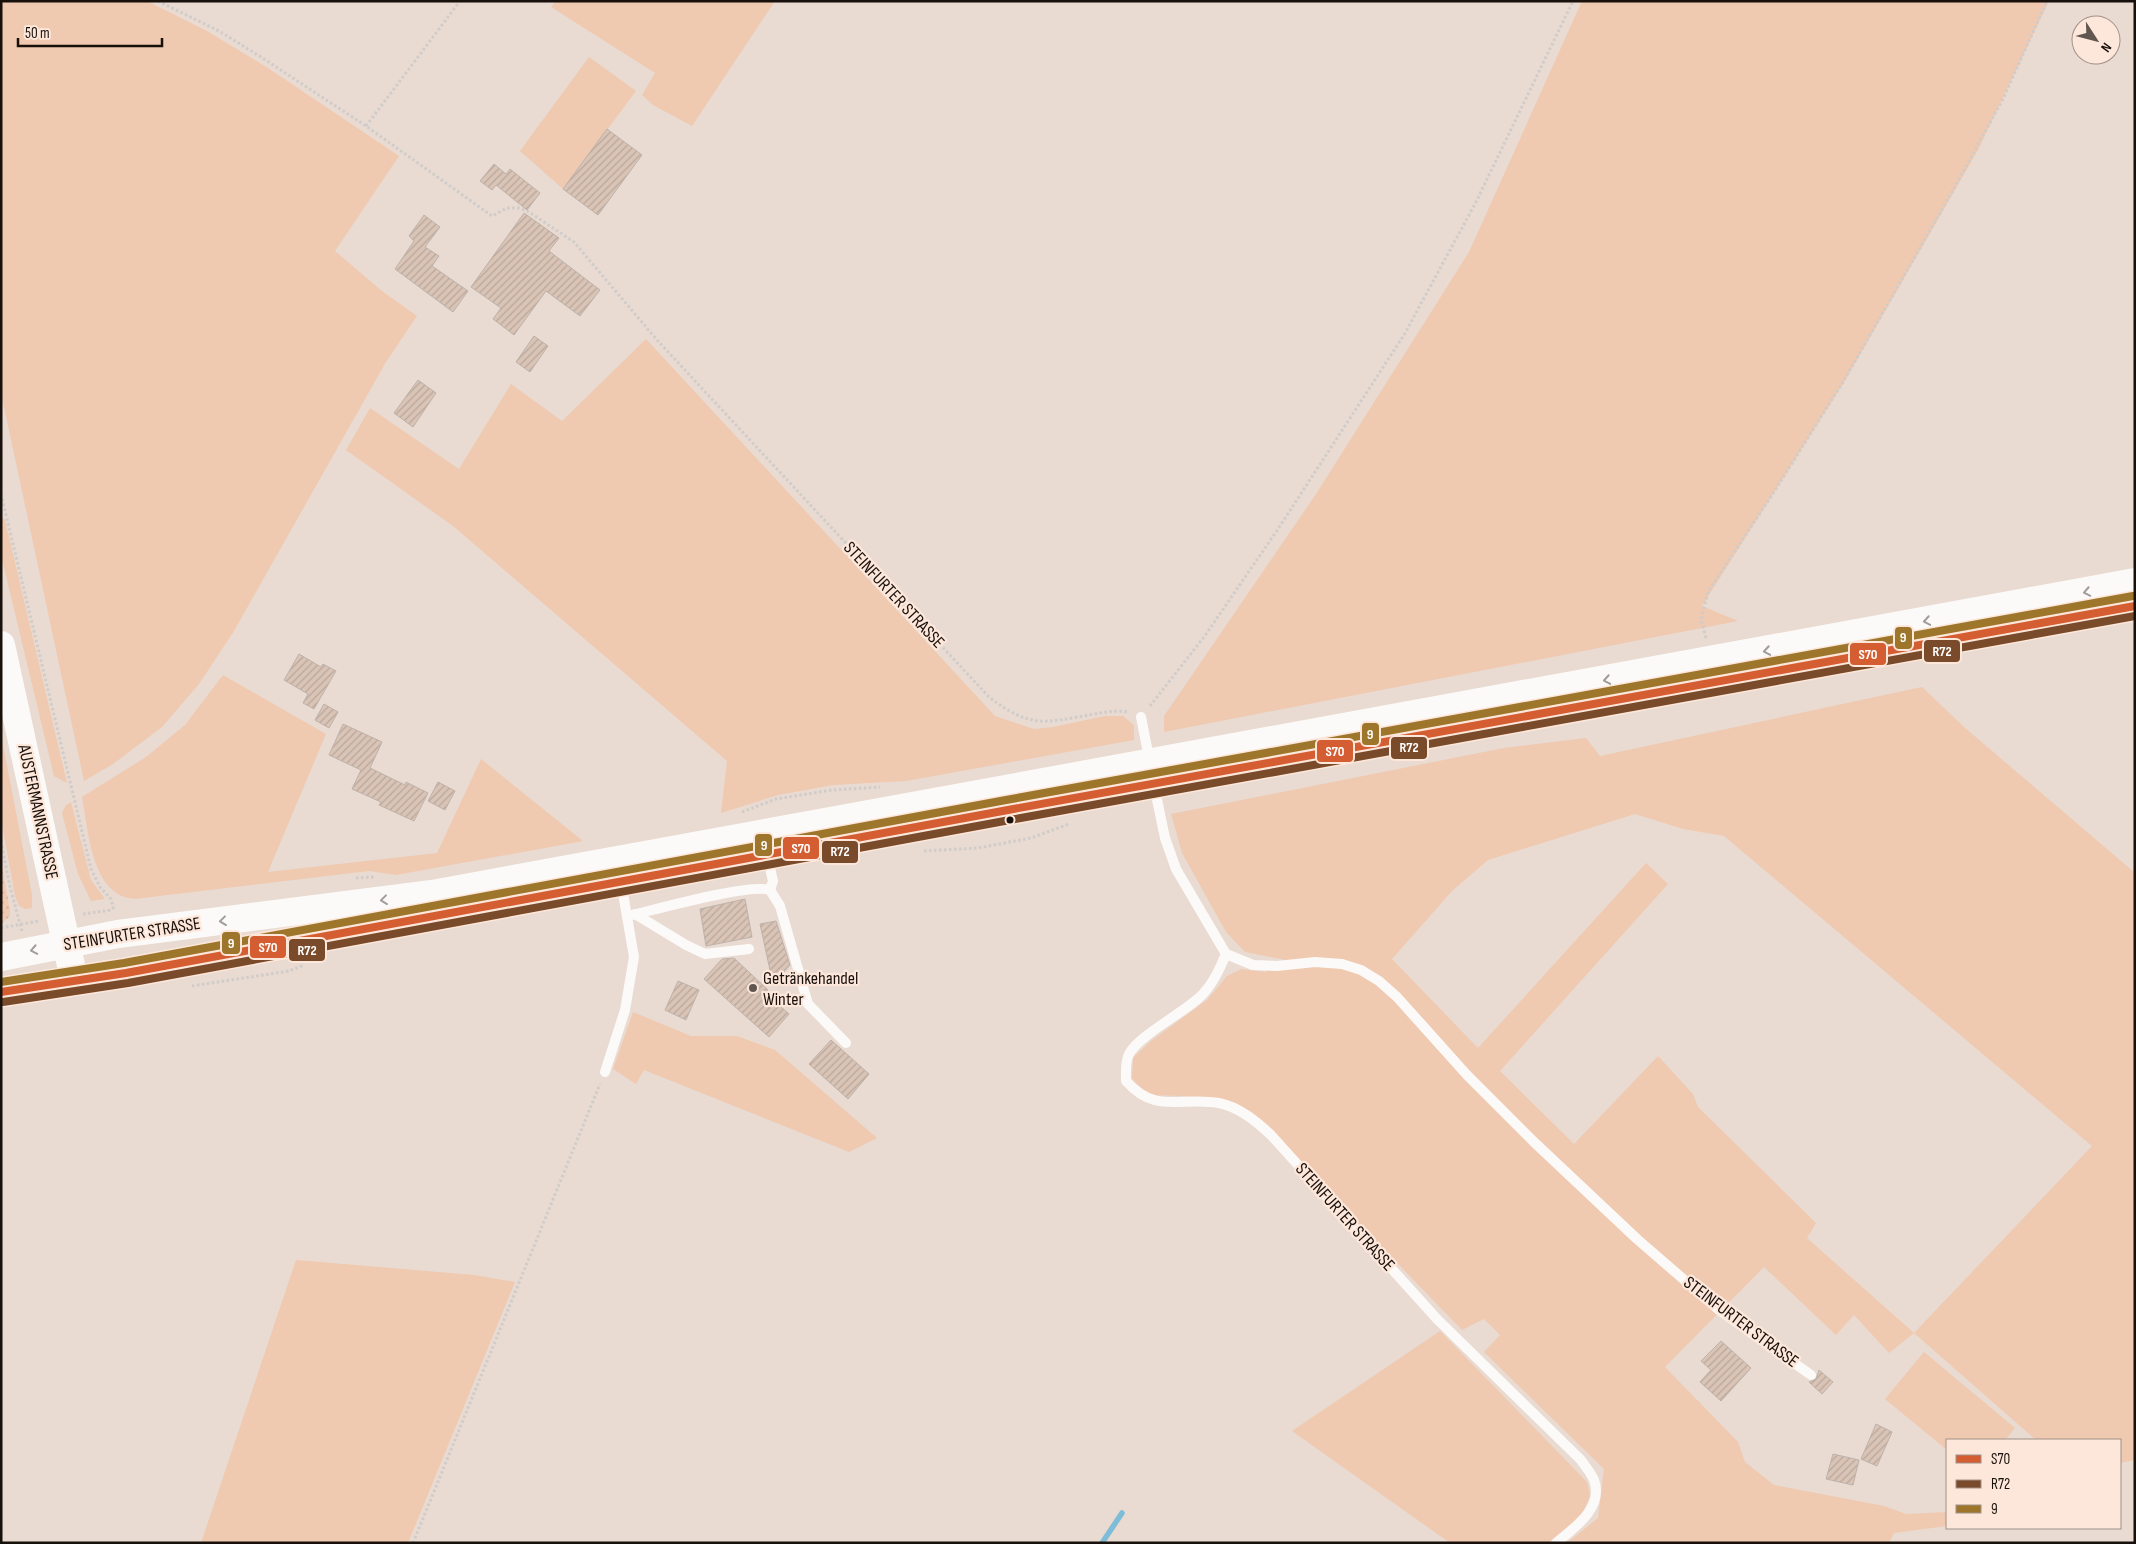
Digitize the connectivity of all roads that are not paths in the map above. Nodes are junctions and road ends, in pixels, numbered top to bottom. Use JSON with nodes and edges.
{"nodes":[{"id":1,"x":2135,"y":582,"type":"edge"},
{"id":2,"x":2135,"y":606,"type":"edge"},
{"id":3,"x":1,"y":645,"type":"edge"},
{"id":4,"x":1141,"y":718,"type":"road end"},
{"id":5,"x":1152,"y":774,"type":"junction"},
{"id":6,"x":767,"y":854,"type":"junction"},
{"id":7,"x":621,"y":880,"type":"junction"},
{"id":8,"x":770,"y":890,"type":"junction"},
{"id":9,"x":631,"y":915,"type":"junction"},
{"id":10,"x":68,"y":944,"type":"junction"},
{"id":11,"x":750,"y":949,"type":"dead end"},
{"id":12,"x":1226,"y":954,"type":"junction"},
{"id":13,"x":1,"y":957,"type":"edge"},
{"id":14,"x":74,"y":979,"type":"junction"},
{"id":15,"x":1,"y":992,"type":"edge"},
{"id":16,"x":846,"y":1043,"type":"dead end"},
{"id":17,"x":605,"y":1072,"type":"road end"},
{"id":18,"x":1811,"y":1376,"type":"dead end"},
{"id":19,"x":1556,"y":1543,"type":"edge"}],
"edges":[{"from":1,"to":5,"type":"main road","name":"STEINFURTER STRASSE","one_way":true},
{"from":2,"to":5,"type":"main road","name":"STEINFURTER STRASSE"},
{"from":3,"to":10,"type":"main road","name":"AUSTERMANNSTRASSE"},
{"from":4,"to":5,"type":"lane"},
{"from":5,"to":6,"type":"main road","name":"STEINFURTER STRASSE"},
{"from":5,"to":10,"type":"main road","name":"STEINFURTER STRASSE","one_way":true},
{"from":5,"to":12,"type":"lane"},
{"from":6,"to":7,"type":"main road","name":"STEINFURTER STRASSE"},
{"from":6,"to":8,"type":"lane"},
{"from":7,"to":9,"type":"lane"},
{"from":7,"to":14,"type":"main road","name":"STEINFURTER STRASSE"},
{"from":8,"to":9,"type":"lane"},
{"from":8,"to":16,"type":"lane"},
{"from":9,"to":11,"type":"lane"},
{"from":9,"to":17,"type":"lane"},
{"from":10,"to":13,"type":"main road","name":"STEINFURTER STRASSE","one_way":true},
{"from":10,"to":14,"type":"main road","name":"AUSTERMANNSTRASSE"},
{"from":12,"to":18,"type":"lane","name":"STEINFURTER STRASSE"},
{"from":12,"to":19,"type":"lane","name":"STEINFURTER STRASSE"},
{"from":14,"to":15,"type":"main road","name":"STEINFURTER STRASSE"}]}
